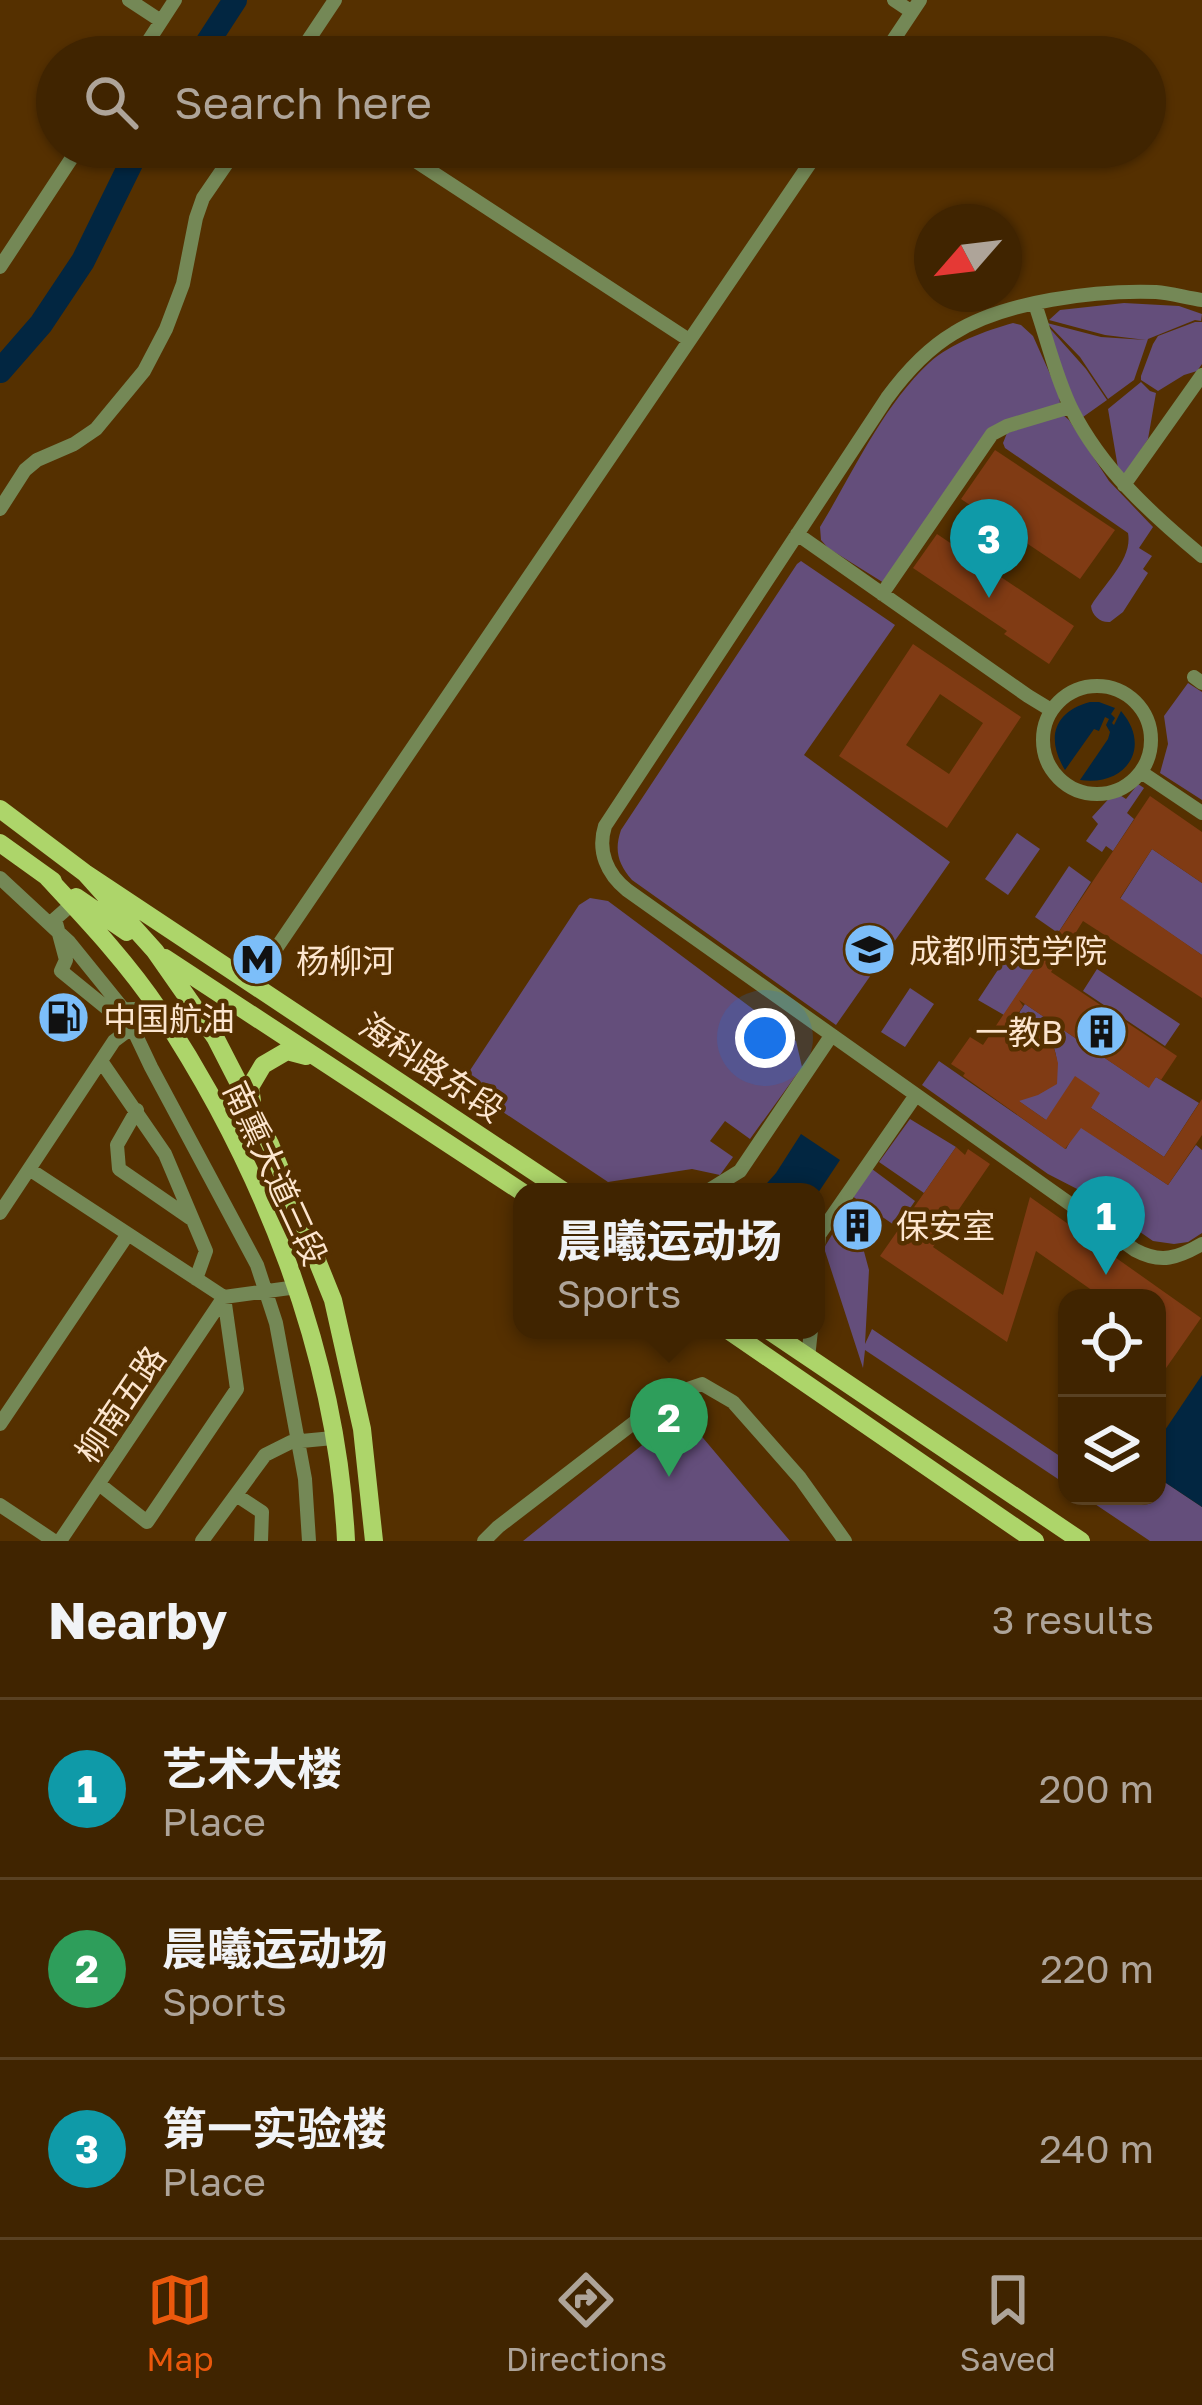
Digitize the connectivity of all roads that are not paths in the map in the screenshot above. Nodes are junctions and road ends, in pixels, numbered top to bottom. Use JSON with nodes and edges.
{"nodes":[{"id":1,"x":129,"y":0,"type":"edge"},
{"id":2,"x":176,"y":0,"type":"edge"},
{"id":3,"x":334,"y":0,"type":"edge"},
{"id":4,"x":894,"y":0,"type":"edge"},
{"id":5,"x":916,"y":6,"type":"edge"},
{"id":6,"x":161,"y":22,"type":"junction"},
{"id":7,"x":152,"y":36,"type":"edge"},
{"id":8,"x":311,"y":36,"type":"edge"},
{"id":9,"x":896,"y":36,"type":"edge"},
{"id":10,"x":65,"y":168,"type":"edge"},
{"id":11,"x":224,"y":168,"type":"edge"},
{"id":12,"x":426,"y":168,"type":"edge"},
{"id":13,"x":806,"y":168,"type":"edge"},
{"id":14,"x":0,"y":267,"type":"edge"},
{"id":15,"x":1202,"y":300,"type":"edge"},
{"id":16,"x":1035,"y":304,"type":"junction"},
{"id":17,"x":689,"y":340,"type":"junction"},
{"id":18,"x":1202,"y":375,"type":"edge"},
{"id":19,"x":1070,"y":407,"type":"junction"},
{"id":20,"x":1124,"y":484,"type":"junction"},
{"id":21,"x":0,"y":509,"type":"edge"},
{"id":22,"x":797,"y":534,"type":"junction"},
{"id":23,"x":1202,"y":556,"type":"edge"},
{"id":24,"x":882,"y":594,"type":"junction"},
{"id":25,"x":1051,"y":710,"type":"junction"},
{"id":26,"x":1141,"y":772,"type":"junction"},
{"id":27,"x":0,"y":809,"type":"edge"},
{"id":28,"x":1202,"y":813,"type":"edge"},
{"id":29,"x":0,"y":843,"type":"edge"},
{"id":30,"x":85,"y":872,"type":"junction"},
{"id":31,"x":47,"y":877,"type":"junction"},
{"id":32,"x":0,"y":878,"type":"edge"},
{"id":33,"x":72,"y":904,"type":"junction"},
{"id":34,"x":58,"y":931,"type":"junction"},
{"id":35,"x":154,"y":950,"type":"junction"},
{"id":36,"x":252,"y":983,"type":"junction"},
{"id":37,"x":158,"y":1008,"type":"junction"},
{"id":38,"x":124,"y":1010,"type":"junction"},
{"id":39,"x":131,"y":1028,"type":"junction"},
{"id":40,"x":831,"y":1036,"type":"junction"},
{"id":41,"x":317,"y":1059,"type":"junction"},
{"id":42,"x":101,"y":1061,"type":"junction"},
{"id":43,"x":916,"y":1095,"type":"junction"},
{"id":44,"x":136,"y":1110,"type":"junction"},
{"id":45,"x":254,"y":1111,"type":"junction"},
{"id":46,"x":29,"y":1169,"type":"junction"},
{"id":47,"x":552,"y":1183,"type":"edge"},
{"id":48,"x":721,"y":1183,"type":"edge"},
{"id":49,"x":513,"y":1186,"type":"edge"},
{"id":50,"x":0,"y":1213,"type":"edge"},
{"id":51,"x":193,"y":1220,"type":"junction"},
{"id":52,"x":825,"y":1226,"type":"edge"},
{"id":53,"x":128,"y":1234,"type":"junction"},
{"id":54,"x":1202,"y":1244,"type":"edge"},
{"id":55,"x":196,"y":1279,"type":"junction"},
{"id":56,"x":297,"y":1287,"type":"junction"},
{"id":57,"x":266,"y":1291,"type":"junction"},
{"id":58,"x":224,"y":1298,"type":"junction"},
{"id":59,"x":741,"y":1339,"type":"edge"},
{"id":60,"x":780,"y":1339,"type":"edge"},
{"id":61,"x":810,"y":1339,"type":"edge"},
{"id":62,"x":808,"y":1358,"type":"junction"},
{"id":63,"x":0,"y":1424,"type":"edge"},
{"id":64,"x":333,"y":1438,"type":"junction"},
{"id":65,"x":298,"y":1442,"type":"junction"},
{"id":66,"x":99,"y":1484,"type":"junction"},
{"id":67,"x":236,"y":1495,"type":"junction"},
{"id":68,"x":0,"y":1505,"type":"edge"},
{"id":69,"x":51,"y":1540,"type":"edge"},
{"id":70,"x":202,"y":1541,"type":"edge"},
{"id":71,"x":261,"y":1541,"type":"edge"},
{"id":72,"x":309,"y":1541,"type":"edge"},
{"id":73,"x":346,"y":1541,"type":"edge"},
{"id":74,"x":374,"y":1541,"type":"edge"},
{"id":75,"x":484,"y":1541,"type":"edge"},
{"id":76,"x":845,"y":1541,"type":"edge"},
{"id":77,"x":1034,"y":1541,"type":"edge"},
{"id":78,"x":1081,"y":1541,"type":"edge"}],
"edges":[{"from":1,"to":6,"type":"street"},
{"from":2,"to":6,"type":"street"},
{"from":3,"to":8,"type":"street"},
{"from":4,"to":5,"type":"street"},
{"from":5,"to":9,"type":"street"},
{"from":6,"to":7,"type":"street"},
{"from":10,"to":14,"type":"street"},
{"from":11,"to":21,"type":"street"},
{"from":12,"to":17,"type":"street"},
{"from":13,"to":17,"type":"street"},
{"from":15,"to":16,"type":"street"},
{"from":16,"to":19,"type":"street"},
{"from":16,"to":22,"type":"street"},
{"from":17,"to":36,"type":"street"},
{"from":18,"to":20,"type":"street"},
{"from":19,"to":20,"type":"street"},
{"from":19,"to":24,"type":"street"},
{"from":20,"to":23,"type":"street"},
{"from":22,"to":24,"type":"street"},
{"from":22,"to":40,"type":"street"},
{"from":24,"to":25,"type":"street"},
{"from":25,"to":26,"type":"street"},
{"from":25,"to":26,"type":"street"},
{"from":26,"to":28,"type":"street"},
{"from":27,"to":30,"type":"main road"},
{"from":29,"to":31,"type":"main road"},
{"from":30,"to":35,"type":"main road"},
{"from":30,"to":36,"type":"main road","name":"海科路东段"},
{"from":31,"to":33,"type":"main road","name":"南熏大道三段"},
{"from":31,"to":35,"type":"main road","name":"海科路东段"},
{"from":32,"to":34,"type":"street"},
{"from":33,"to":34,"type":"street"},
{"from":33,"to":37,"type":"main road","name":"南熏大道三段"},
{"from":34,"to":38,"type":"street"},
{"from":34,"to":38,"type":"street"},
{"from":35,"to":41,"type":"main road","name":"海科路东段"},
{"from":35,"to":45,"type":"main road"},
{"from":36,"to":47,"type":"main road","name":"海科路东段"},
{"from":37,"to":38,"type":"street"},
{"from":37,"to":39,"type":"street"},
{"from":37,"to":56,"type":"main road","name":"南熏大道三段"},
{"from":38,"to":39,"type":"street"},
{"from":39,"to":42,"type":"street"},
{"from":39,"to":57,"type":"street"},
{"from":40,"to":43,"type":"street"},
{"from":40,"to":48,"type":"street"},
{"from":41,"to":45,"type":"main road"},
{"from":41,"to":49,"type":"main road","name":"海科路东段"},
{"from":42,"to":44,"type":"street"},
{"from":42,"to":46,"type":"street"},
{"from":43,"to":52,"type":"street"},
{"from":43,"to":54,"type":"street"},
{"from":44,"to":51,"type":"street"},
{"from":44,"to":51,"type":"street"},
{"from":45,"to":74,"type":"main road"},
{"from":46,"to":50,"type":"street"},
{"from":46,"to":53,"type":"street"},
{"from":51,"to":55,"type":"street"},
{"from":53,"to":55,"type":"street"},
{"from":53,"to":63,"type":"street"},
{"from":55,"to":58,"type":"street"},
{"from":56,"to":57,"type":"street"},
{"from":56,"to":64,"type":"main road","name":"南熏大道三段"},
{"from":57,"to":58,"type":"street"},
{"from":57,"to":65,"type":"street"},
{"from":58,"to":66,"type":"street","name":"柳南五路"},
{"from":58,"to":66,"type":"street"},
{"from":59,"to":77,"type":"main road"},
{"from":60,"to":62,"type":"main road"},
{"from":61,"to":62,"type":"street"},
{"from":62,"to":78,"type":"main road"},
{"from":64,"to":65,"type":"street"},
{"from":64,"to":73,"type":"main road","name":"南熏大道三段"},
{"from":65,"to":67,"type":"street"},
{"from":65,"to":72,"type":"street"},
{"from":66,"to":69,"type":"street","name":"柳南五路"},
{"from":67,"to":70,"type":"street"},
{"from":67,"to":71,"type":"street"},
{"from":68,"to":69,"type":"street"},
{"from":75,"to":76,"type":"street"}]}
